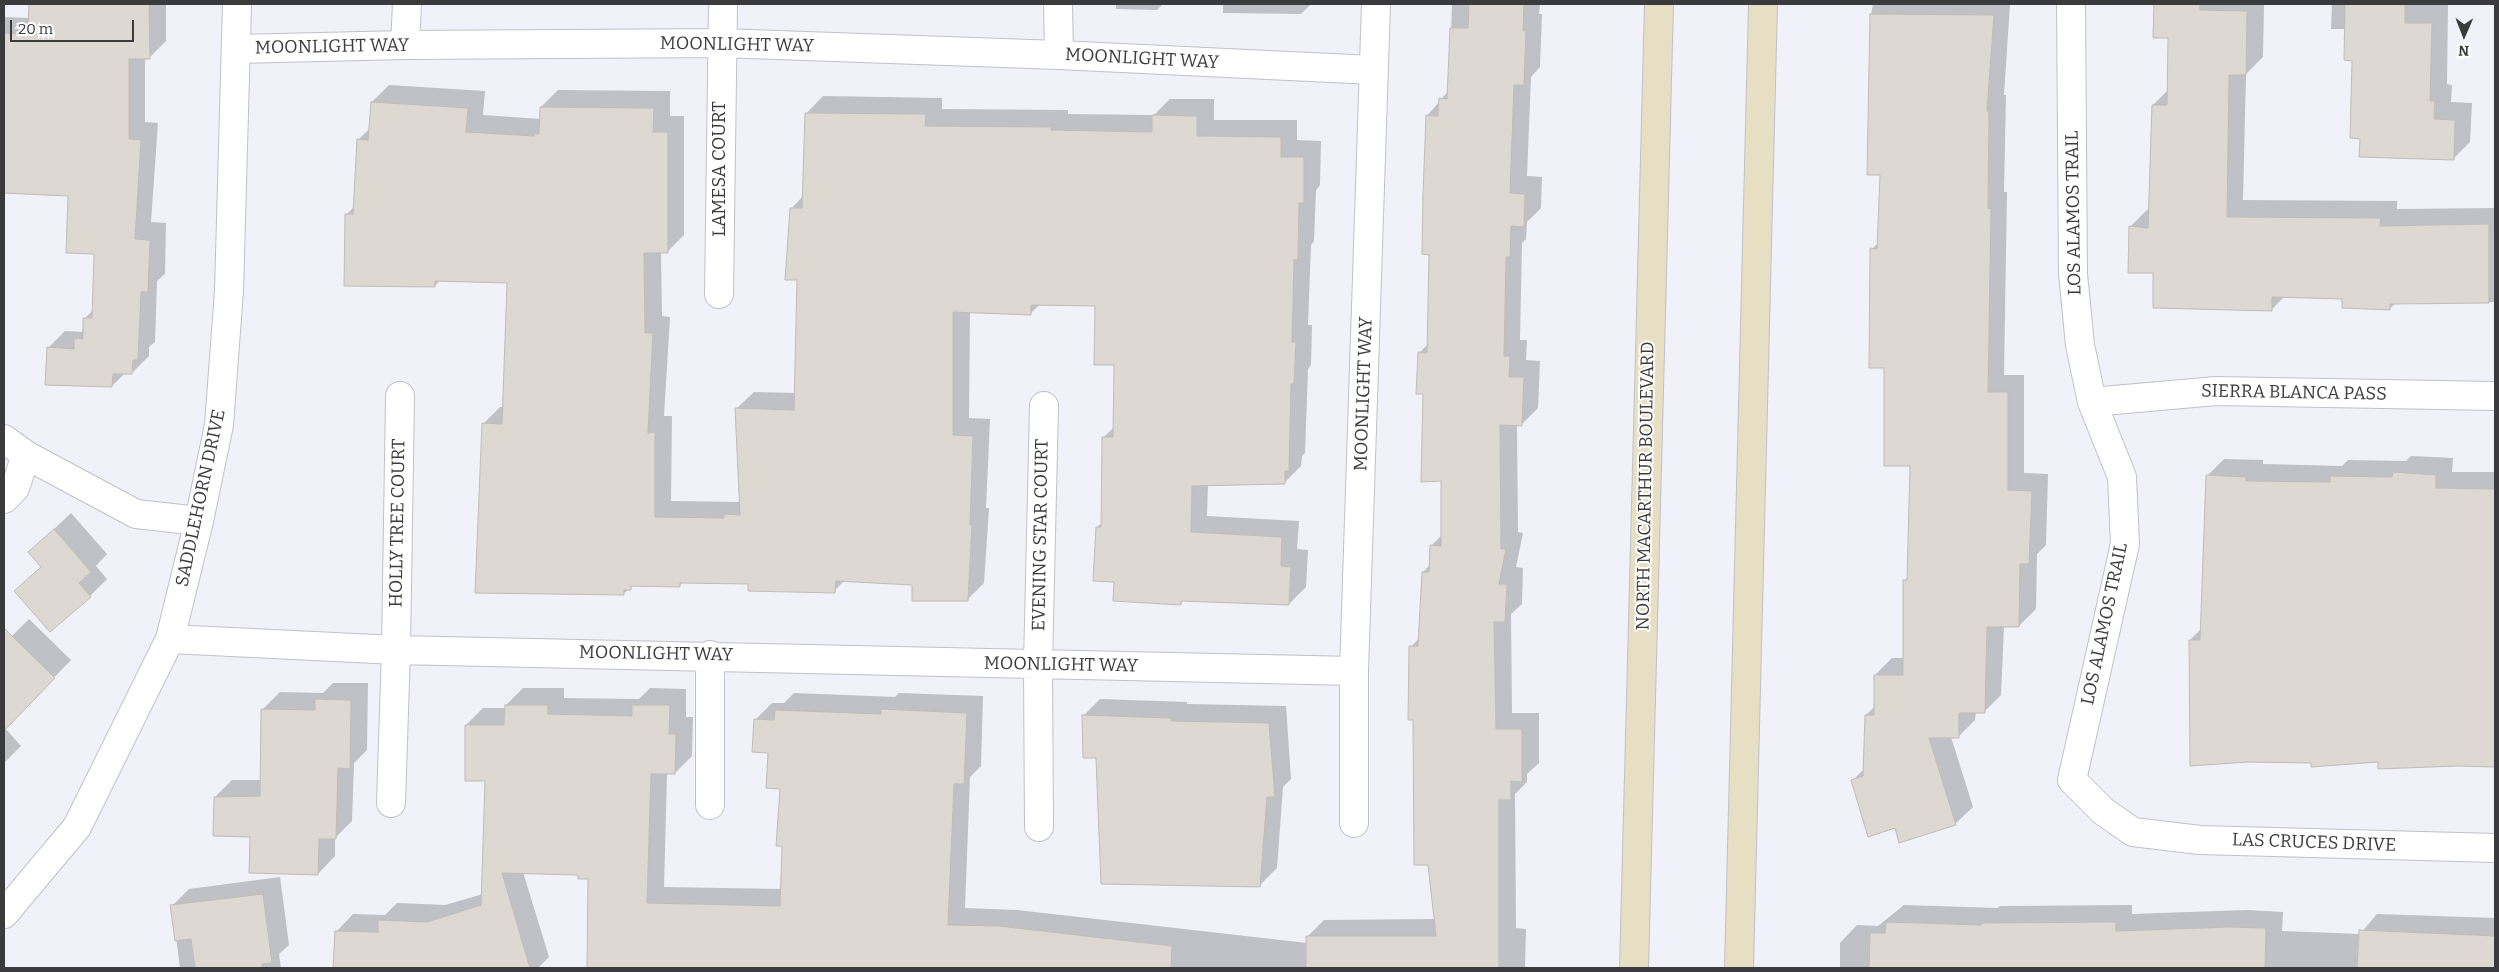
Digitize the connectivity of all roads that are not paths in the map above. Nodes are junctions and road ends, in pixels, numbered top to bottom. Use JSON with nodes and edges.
{"nodes":[{"id":1,"x":237,"y":4,"type":"edge"},
{"id":2,"x":407,"y":4,"type":"edge"},
{"id":3,"x":723,"y":4,"type":"edge"},
{"id":4,"x":1058,"y":4,"type":"edge"},
{"id":5,"x":1376,"y":4,"type":"edge"},
{"id":6,"x":1659,"y":4,"type":"edge"},
{"id":7,"x":1762,"y":4,"type":"edge"},
{"id":8,"x":2072,"y":4,"type":"edge"},
{"id":9,"x":721,"y":43,"type":"junction"},
{"id":10,"x":405,"y":45,"type":"junction"},
{"id":11,"x":236,"y":49,"type":"junction"},
{"id":12,"x":1059,"y":55,"type":"junction"},
{"id":13,"x":1373,"y":70,"type":"junction"},
{"id":14,"x":719,"y":294,"type":"dead end"},
{"id":15,"x":400,"y":396,"type":"dead end"},
{"id":16,"x":2495,"y":396,"type":"edge"},
{"id":17,"x":2092,"y":402,"type":"junction"},
{"id":18,"x":1044,"y":406,"type":"dead end"},
{"id":19,"x":4,"y":439,"type":"edge"},
{"id":20,"x":26,"y":455,"type":"junction"},
{"id":21,"x":4,"y":500,"type":"edge"},
{"id":22,"x":199,"y":521,"type":"junction"},
{"id":23,"x":170,"y":639,"type":"junction"},
{"id":24,"x":396,"y":650,"type":"junction"},
{"id":25,"x":710,"y":655,"type":"junction"},
{"id":26,"x":1038,"y":665,"type":"junction"},
{"id":27,"x":1354,"y":670,"type":"junction"},
{"id":28,"x":391,"y":803,"type":"dead end"},
{"id":29,"x":710,"y":805,"type":"dead end"},
{"id":30,"x":1354,"y":823,"type":"dead end"},
{"id":31,"x":1039,"y":827,"type":"dead end"},
{"id":32,"x":2132,"y":832,"type":"joint"},
{"id":33,"x":2495,"y":848,"type":"edge"},
{"id":34,"x":4,"y":914,"type":"edge"},
{"id":35,"x":1634,"y":968,"type":"edge"},
{"id":36,"x":1739,"y":968,"type":"edge"}],
"edges":[{"from":1,"to":11,"type":"street","name":"SADDLEHORN DRIVE"},
{"from":2,"to":10,"type":"street"},
{"from":3,"to":9,"type":"street","name":"LAMESA COURT"},
{"from":4,"to":12,"type":"street"},
{"from":5,"to":13,"type":"street"},
{"from":6,"to":35,"type":"main road","name":"NORTH MACARTHUR BOULEVARD"},
{"from":7,"to":36,"type":"main road"},
{"from":8,"to":17,"type":"street","name":"LOS ALAMOS TRAIL"},
{"from":9,"to":10,"type":"street","name":"MOONLIGHT WAY"},
{"from":9,"to":12,"type":"street","name":"MOONLIGHT WAY"},
{"from":9,"to":14,"type":"street","name":"LAMESA COURT"},
{"from":10,"to":11,"type":"street","name":"MOONLIGHT WAY"},
{"from":11,"to":22,"type":"street","name":"SADDLEHORN DRIVE"},
{"from":12,"to":13,"type":"street","name":"MOONLIGHT WAY"},
{"from":13,"to":27,"type":"street","name":"MOONLIGHT WAY"},
{"from":15,"to":24,"type":"street","name":"HOLLY TREE COURT"},
{"from":16,"to":17,"type":"street","name":"SIERRA BLANCA PASS"},
{"from":17,"to":32,"type":"street","name":"LOS ALAMOS TRAIL"},
{"from":18,"to":26,"type":"street","name":"EVENING STAR COURT"},
{"from":19,"to":20,"type":"street"},
{"from":20,"to":21,"type":"street"},
{"from":20,"to":22,"type":"street"},
{"from":22,"to":23,"type":"street","name":"SADDLEHORN DRIVE"},
{"from":23,"to":24,"type":"street","name":"MOONLIGHT WAY"},
{"from":23,"to":34,"type":"street","name":"SADDLEHORN DRIVE"},
{"from":24,"to":25,"type":"street","name":"MOONLIGHT WAY"},
{"from":24,"to":28,"type":"street","name":"HOLLY TREE COURT"},
{"from":25,"to":26,"type":"street","name":"MOONLIGHT WAY"},
{"from":25,"to":29,"type":"street"},
{"from":26,"to":27,"type":"street","name":"MOONLIGHT WAY"},
{"from":26,"to":31,"type":"street","name":"EVENING STAR COURT"},
{"from":27,"to":30,"type":"street"},
{"from":32,"to":33,"type":"street","name":"LAS CRUCES DRIVE"}]}
